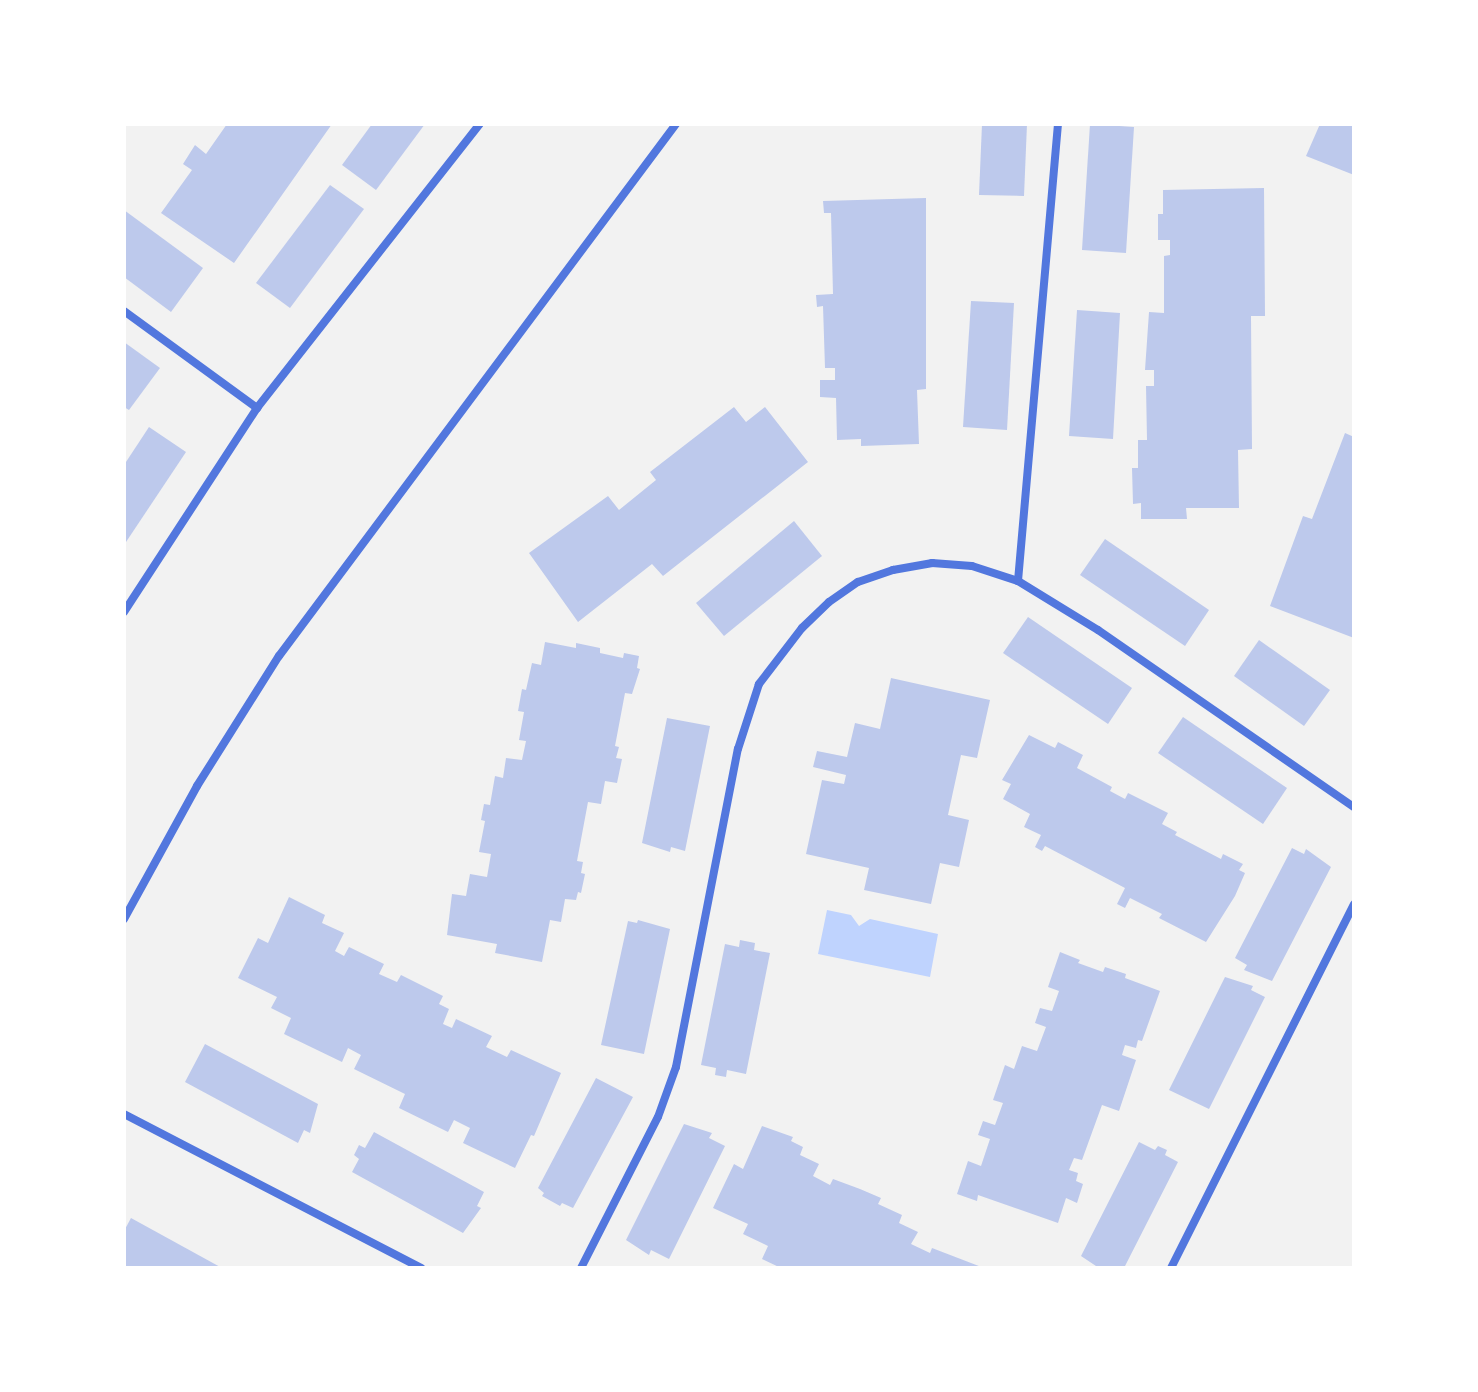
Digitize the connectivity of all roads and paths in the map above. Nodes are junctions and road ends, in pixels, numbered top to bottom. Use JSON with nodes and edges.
{"nodes":[{"id":1,"x":480,"y":124,"type":"edge"},
{"id":2,"x":676,"y":124,"type":"edge"},
{"id":3,"x":1058,"y":124,"type":"edge"},
{"id":4,"x":124,"y":311,"type":"edge"},
{"id":5,"x":257,"y":408,"type":"junction"},
{"id":6,"x":1018,"y":581,"type":"junction"},
{"id":7,"x":124,"y":612,"type":"edge"},
{"id":8,"x":1354,"y":807,"type":"edge"},
{"id":9,"x":1354,"y":904,"type":"edge"},
{"id":10,"x":124,"y":919,"type":"edge"},
{"id":11,"x":124,"y":1114,"type":"edge"},
{"id":12,"x":421,"y":1268,"type":"edge"},
{"id":13,"x":581,"y":1268,"type":"edge"},
{"id":14,"x":1171,"y":1268,"type":"edge"}],
"edges":[{"from":1,"to":5,"type":"street"},
{"from":2,"to":10,"type":"street"},
{"from":3,"to":6,"type":"street"},
{"from":4,"to":5,"type":"street"},
{"from":5,"to":7,"type":"street"},
{"from":6,"to":8,"type":"street"},
{"from":6,"to":13,"type":"street"},
{"from":9,"to":14,"type":"street"},
{"from":11,"to":12,"type":"street"}]}
